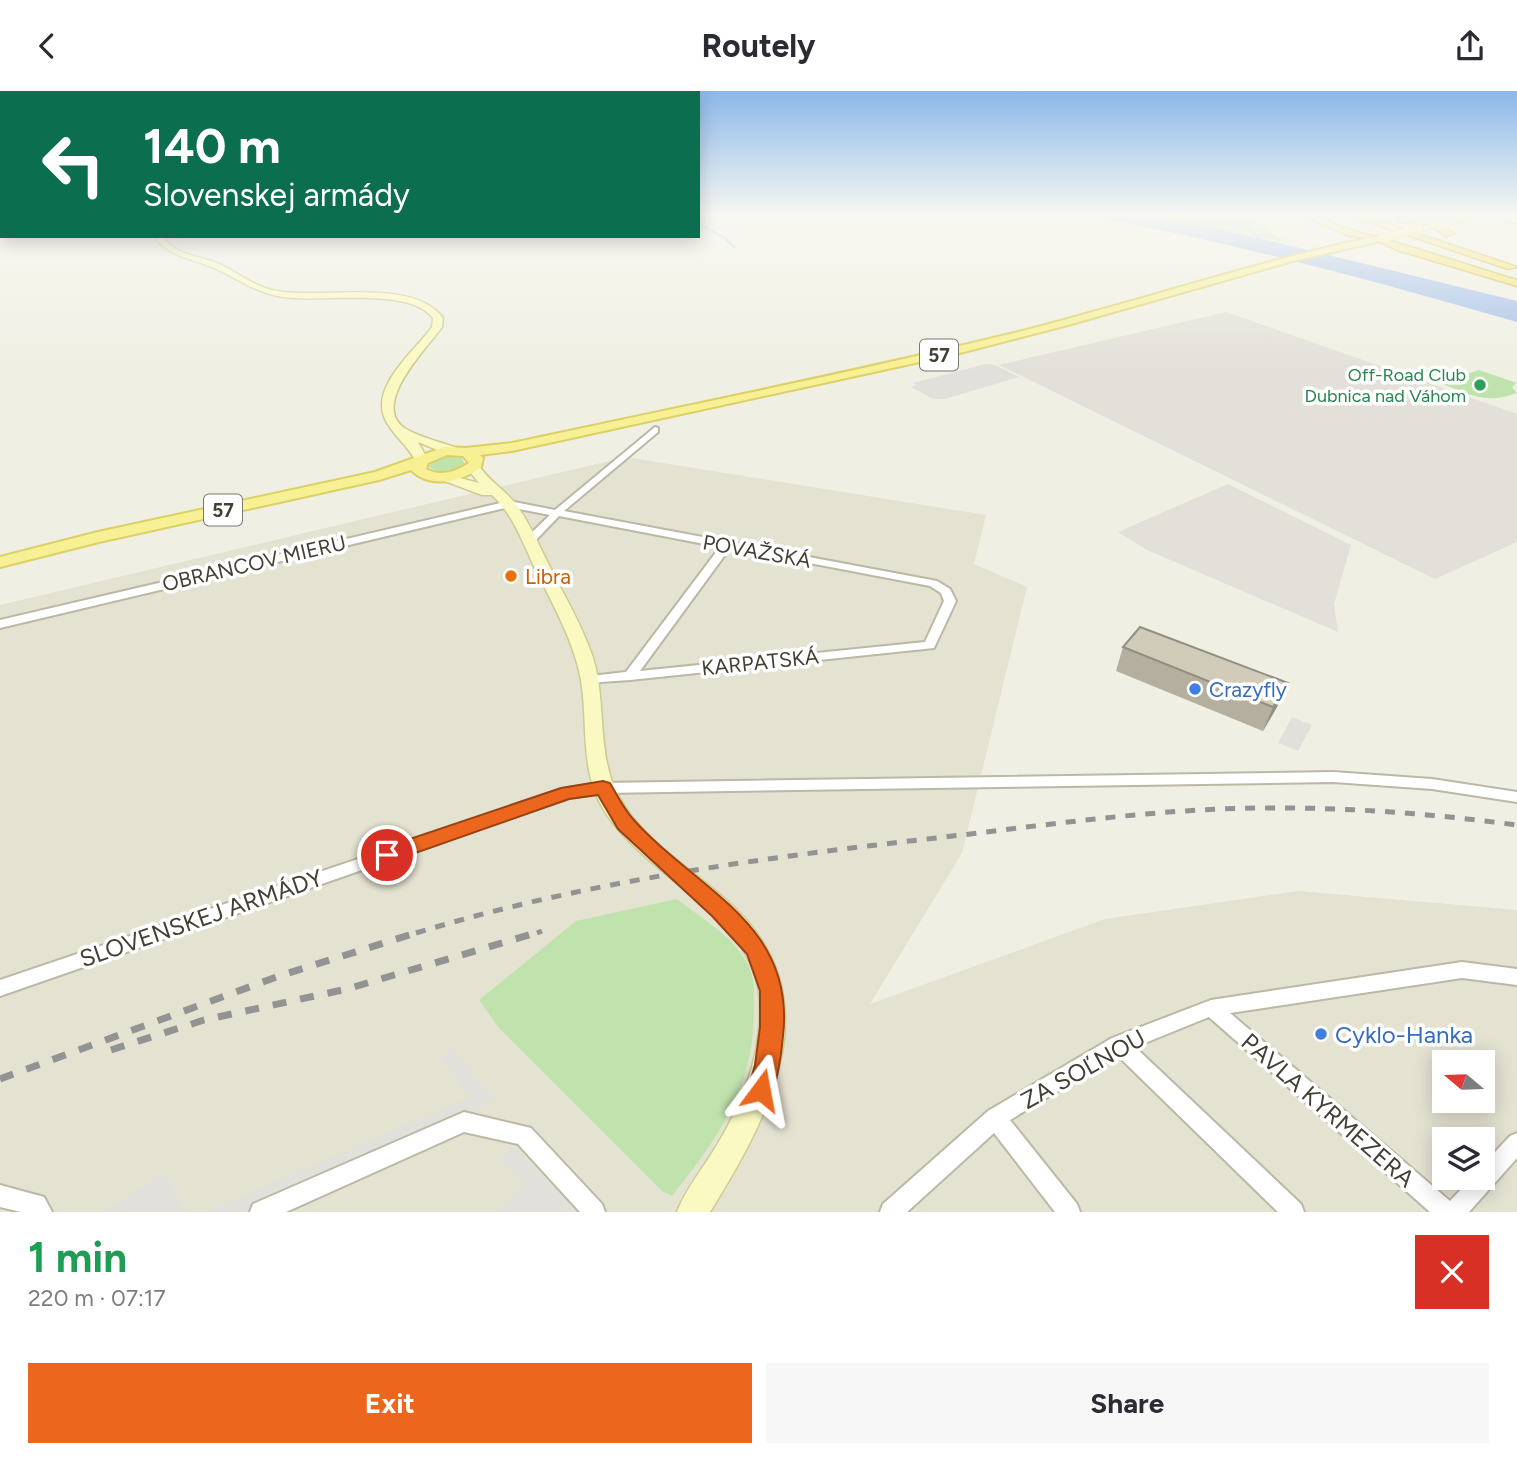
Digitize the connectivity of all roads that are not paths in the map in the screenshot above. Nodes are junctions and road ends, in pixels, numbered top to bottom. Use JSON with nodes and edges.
{"nodes":[{"id":1,"x":218,"y":267,"type":"edge"},
{"id":2,"x":1256,"y":267,"type":"edge"},
{"id":3,"x":1465,"y":267,"type":"edge"},
{"id":4,"x":1517,"y":283,"type":"edge"},
{"id":5,"x":400,"y":429,"type":"junction"},
{"id":6,"x":655,"y":430,"type":"dead end"},
{"id":7,"x":467,"y":458,"type":"junction"},
{"id":8,"x":427,"y":469,"type":"junction"},
{"id":9,"x":505,"y":502,"type":"junction"},
{"id":10,"x":556,"y":514,"type":"junction"},
{"id":11,"x":529,"y":541,"type":"junction"},
{"id":12,"x":727,"y":545,"type":"junction"},
{"id":13,"x":67,"y":547,"type":"joint"},
{"id":14,"x":0,"y":562,"type":"edge"},
{"id":15,"x":0,"y":624,"type":"edge"},
{"id":16,"x":930,"y":645,"type":"joint"},
{"id":17,"x":630,"y":675,"type":"junction"},
{"id":18,"x":590,"y":680,"type":"junction"},
{"id":19,"x":603,"y":788,"type":"junction"},
{"id":20,"x":1517,"y":797,"type":"edge"},
{"id":21,"x":1517,"y":978,"type":"edge"},
{"id":22,"x":0,"y":988,"type":"edge"},
{"id":23,"x":1210,"y":1008,"type":"junction"},
{"id":24,"x":1119,"y":1044,"type":"junction"},
{"id":25,"x":995,"y":1118,"type":"junction"},
{"id":26,"x":1517,"y":1143,"type":"edge"},
{"id":27,"x":0,"y":1196,"type":"edge"},
{"id":28,"x":41,"y":1212,"type":"edge"},
{"id":29,"x":261,"y":1212,"type":"edge"},
{"id":30,"x":594,"y":1212,"type":"edge"},
{"id":31,"x":692,"y":1212,"type":"edge"},
{"id":32,"x":891,"y":1212,"type":"edge"},
{"id":33,"x":1069,"y":1212,"type":"edge"},
{"id":34,"x":1293,"y":1212,"type":"edge"},
{"id":35,"x":1446,"y":1212,"type":"edge"},
{"id":36,"x":1455,"y":1212,"type":"edge"}],
"edges":[{"from":1,"to":5,"type":"main road"},
{"from":2,"to":7,"type":"main road","number":"57"},
{"from":3,"to":4,"type":"highway"},
{"from":5,"to":7,"type":"main road"},
{"from":5,"to":8,"type":"main road"},
{"from":6,"to":10,"type":"street"},
{"from":7,"to":8,"type":"main road","number":"57"},
{"from":7,"to":8,"type":"main road","number":"57"},
{"from":7,"to":9,"type":"main road"},
{"from":8,"to":9,"type":"main road"},
{"from":8,"to":13,"type":"main road","number":"57"},
{"from":9,"to":10,"type":"street","name":"POVAŽSKÁ"},
{"from":9,"to":11,"type":"main road"},
{"from":9,"to":15,"type":"street","name":"OBRANCOV MIERU"},
{"from":10,"to":11,"type":"street"},
{"from":10,"to":12,"type":"street","name":"POVAŽSKÁ"},
{"from":11,"to":18,"type":"main road"},
{"from":12,"to":16,"type":"street","name":"POVAŽSKÁ"},
{"from":12,"to":17,"type":"street"},
{"from":13,"to":14,"type":"main road","number":"57"},
{"from":16,"to":17,"type":"street","name":"KARPATSKÁ"},
{"from":17,"to":18,"type":"street","name":"KARPATSKÁ"},
{"from":18,"to":19,"type":"main road"},
{"from":19,"to":20,"type":"street","name":"SLOVENSKEJ ARMÁDY"},
{"from":19,"to":22,"type":"street","name":"SLOVENSKEJ ARMÁDY"},
{"from":19,"to":31,"type":"main road"},
{"from":21,"to":23,"type":"street","name":"ZA SOĽNOU"},
{"from":23,"to":24,"type":"street","name":"ZA SOĽNOU"},
{"from":23,"to":35,"type":"street","name":"PAVLA KYRMEZERA"},
{"from":24,"to":25,"type":"street","name":"ZA SOĽNOU"},
{"from":24,"to":34,"type":"street"},
{"from":25,"to":32,"type":"street","name":"ZA SOĽNOU"},
{"from":25,"to":33,"type":"street"},
{"from":26,"to":36,"type":"street"},
{"from":27,"to":28,"type":"street"},
{"from":29,"to":30,"type":"street"}]}
